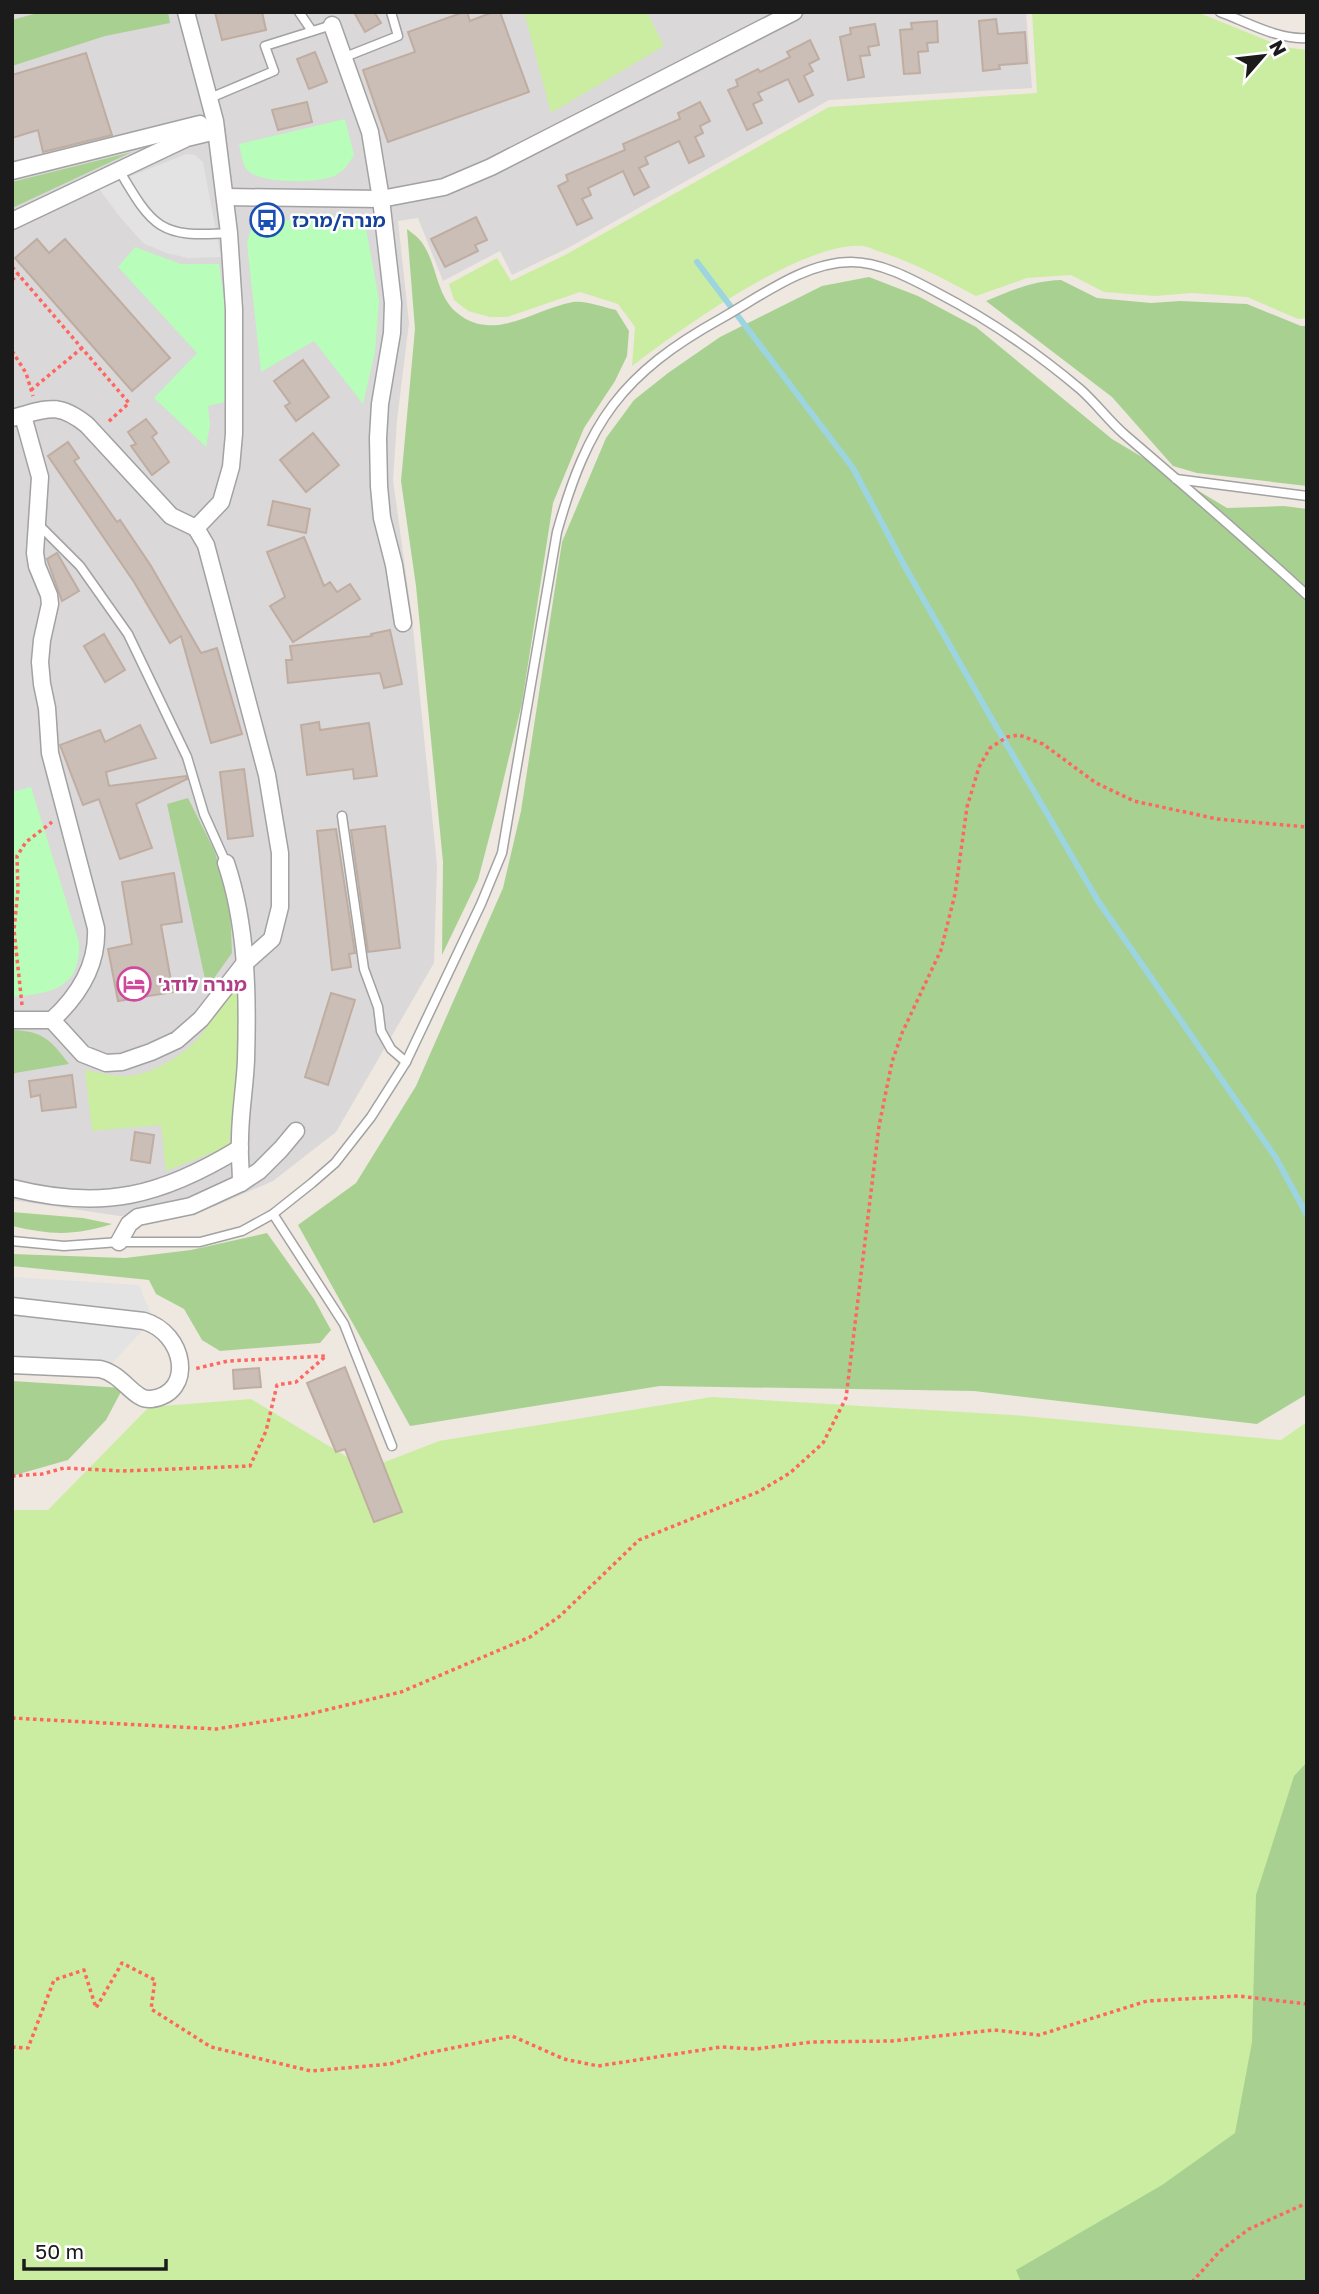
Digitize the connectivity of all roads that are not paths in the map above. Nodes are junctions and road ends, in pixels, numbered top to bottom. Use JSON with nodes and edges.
{"nodes":[{"id":1,"x":186,"y":12,"type":"edge"},
{"id":2,"x":299,"y":12,"type":"edge"},
{"id":3,"x":391,"y":12,"type":"edge"},
{"id":4,"x":794,"y":12,"type":"edge"},
{"id":5,"x":1220,"y":12,"type":"edge"},
{"id":6,"x":332,"y":25,"type":"joint"},
{"id":7,"x":312,"y":32,"type":"junction"},
{"id":8,"x":1307,"y":38,"type":"edge"},
{"id":9,"x":345,"y":57,"type":"junction"},
{"id":10,"x":210,"y":98,"type":"junction"},
{"id":11,"x":216,"y":126,"type":"junction"},
{"id":12,"x":119,"y":170,"type":"junction"},
{"id":13,"x":12,"y":171,"type":"edge"},
{"id":14,"x":225,"y":197,"type":"junction"},
{"id":15,"x":382,"y":199,"type":"junction"},
{"id":16,"x":12,"y":221,"type":"edge"},
{"id":17,"x":229,"y":233,"type":"junction"},
{"id":18,"x":25,"y":415,"type":"edge"},
{"id":19,"x":1176,"y":479,"type":"junction"},
{"id":20,"x":1307,"y":496,"type":"edge"},
{"id":21,"x":37,"y":523,"type":"junction"},
{"id":22,"x":195,"y":528,"type":"junction"},
{"id":23,"x":1307,"y":595,"type":"edge"},
{"id":24,"x":403,"y":624,"type":"dead end"},
{"id":25,"x":342,"y":816,"type":"dead end"},
{"id":26,"x":226,"y":863,"type":"joint"},
{"id":27,"x":244,"y":964,"type":"junction"},
{"id":28,"x":18,"y":1020,"type":"edge"},
{"id":29,"x":52,"y":1020,"type":"junction"},
{"id":30,"x":406,"y":1062,"type":"junction"},
{"id":31,"x":296,"y":1130,"type":"dead end"},
{"id":32,"x":240,"y":1148,"type":"junction"},
{"id":33,"x":241,"y":1183,"type":"junction"},
{"id":34,"x":12,"y":1188,"type":"edge"},
{"id":35,"x":273,"y":1214,"type":"junction"},
{"id":36,"x":12,"y":1241,"type":"edge"},
{"id":37,"x":119,"y":1242,"type":"junction"},
{"id":38,"x":12,"y":1306,"type":"edge"},
{"id":39,"x":12,"y":1365,"type":"edge"},
{"id":40,"x":392,"y":1446,"type":"dead end"}],
"edges":[{"from":1,"to":10,"type":"street"},
{"from":2,"to":7,"type":"lane"},
{"from":3,"to":9,"type":"lane"},
{"from":4,"to":15,"type":"street"},
{"from":5,"to":8,"type":"lane"},
{"from":6,"to":7,"type":"lane"},
{"from":6,"to":9,"type":"street"},
{"from":7,"to":10,"type":"lane"},
{"from":9,"to":15,"type":"street"},
{"from":10,"to":11,"type":"street"},
{"from":11,"to":12,"type":"street"},
{"from":11,"to":13,"type":"street"},
{"from":11,"to":14,"type":"street"},
{"from":12,"to":16,"type":"street"},
{"from":12,"to":17,"type":"lane"},
{"from":14,"to":15,"type":"street"},
{"from":14,"to":17,"type":"street"},
{"from":15,"to":24,"type":"street"},
{"from":17,"to":22,"type":"street"},
{"from":18,"to":21,"type":"street"},
{"from":18,"to":22,"type":"street"},
{"from":19,"to":20,"type":"lane"},
{"from":19,"to":23,"type":"lane"},
{"from":19,"to":30,"type":"lane"},
{"from":21,"to":26,"type":"lane"},
{"from":21,"to":29,"type":"street"},
{"from":22,"to":27,"type":"street"},
{"from":25,"to":30,"type":"lane"},
{"from":26,"to":27,"type":"street"},
{"from":27,"to":29,"type":"street"},
{"from":27,"to":32,"type":"street"},
{"from":28,"to":29,"type":"street"},
{"from":30,"to":35,"type":"lane"},
{"from":31,"to":33,"type":"street"},
{"from":32,"to":33,"type":"street"},
{"from":32,"to":34,"type":"street"},
{"from":33,"to":37,"type":"street"},
{"from":35,"to":37,"type":"lane"},
{"from":35,"to":40,"type":"lane"},
{"from":36,"to":37,"type":"lane"},
{"from":38,"to":39,"type":"street"}]}
